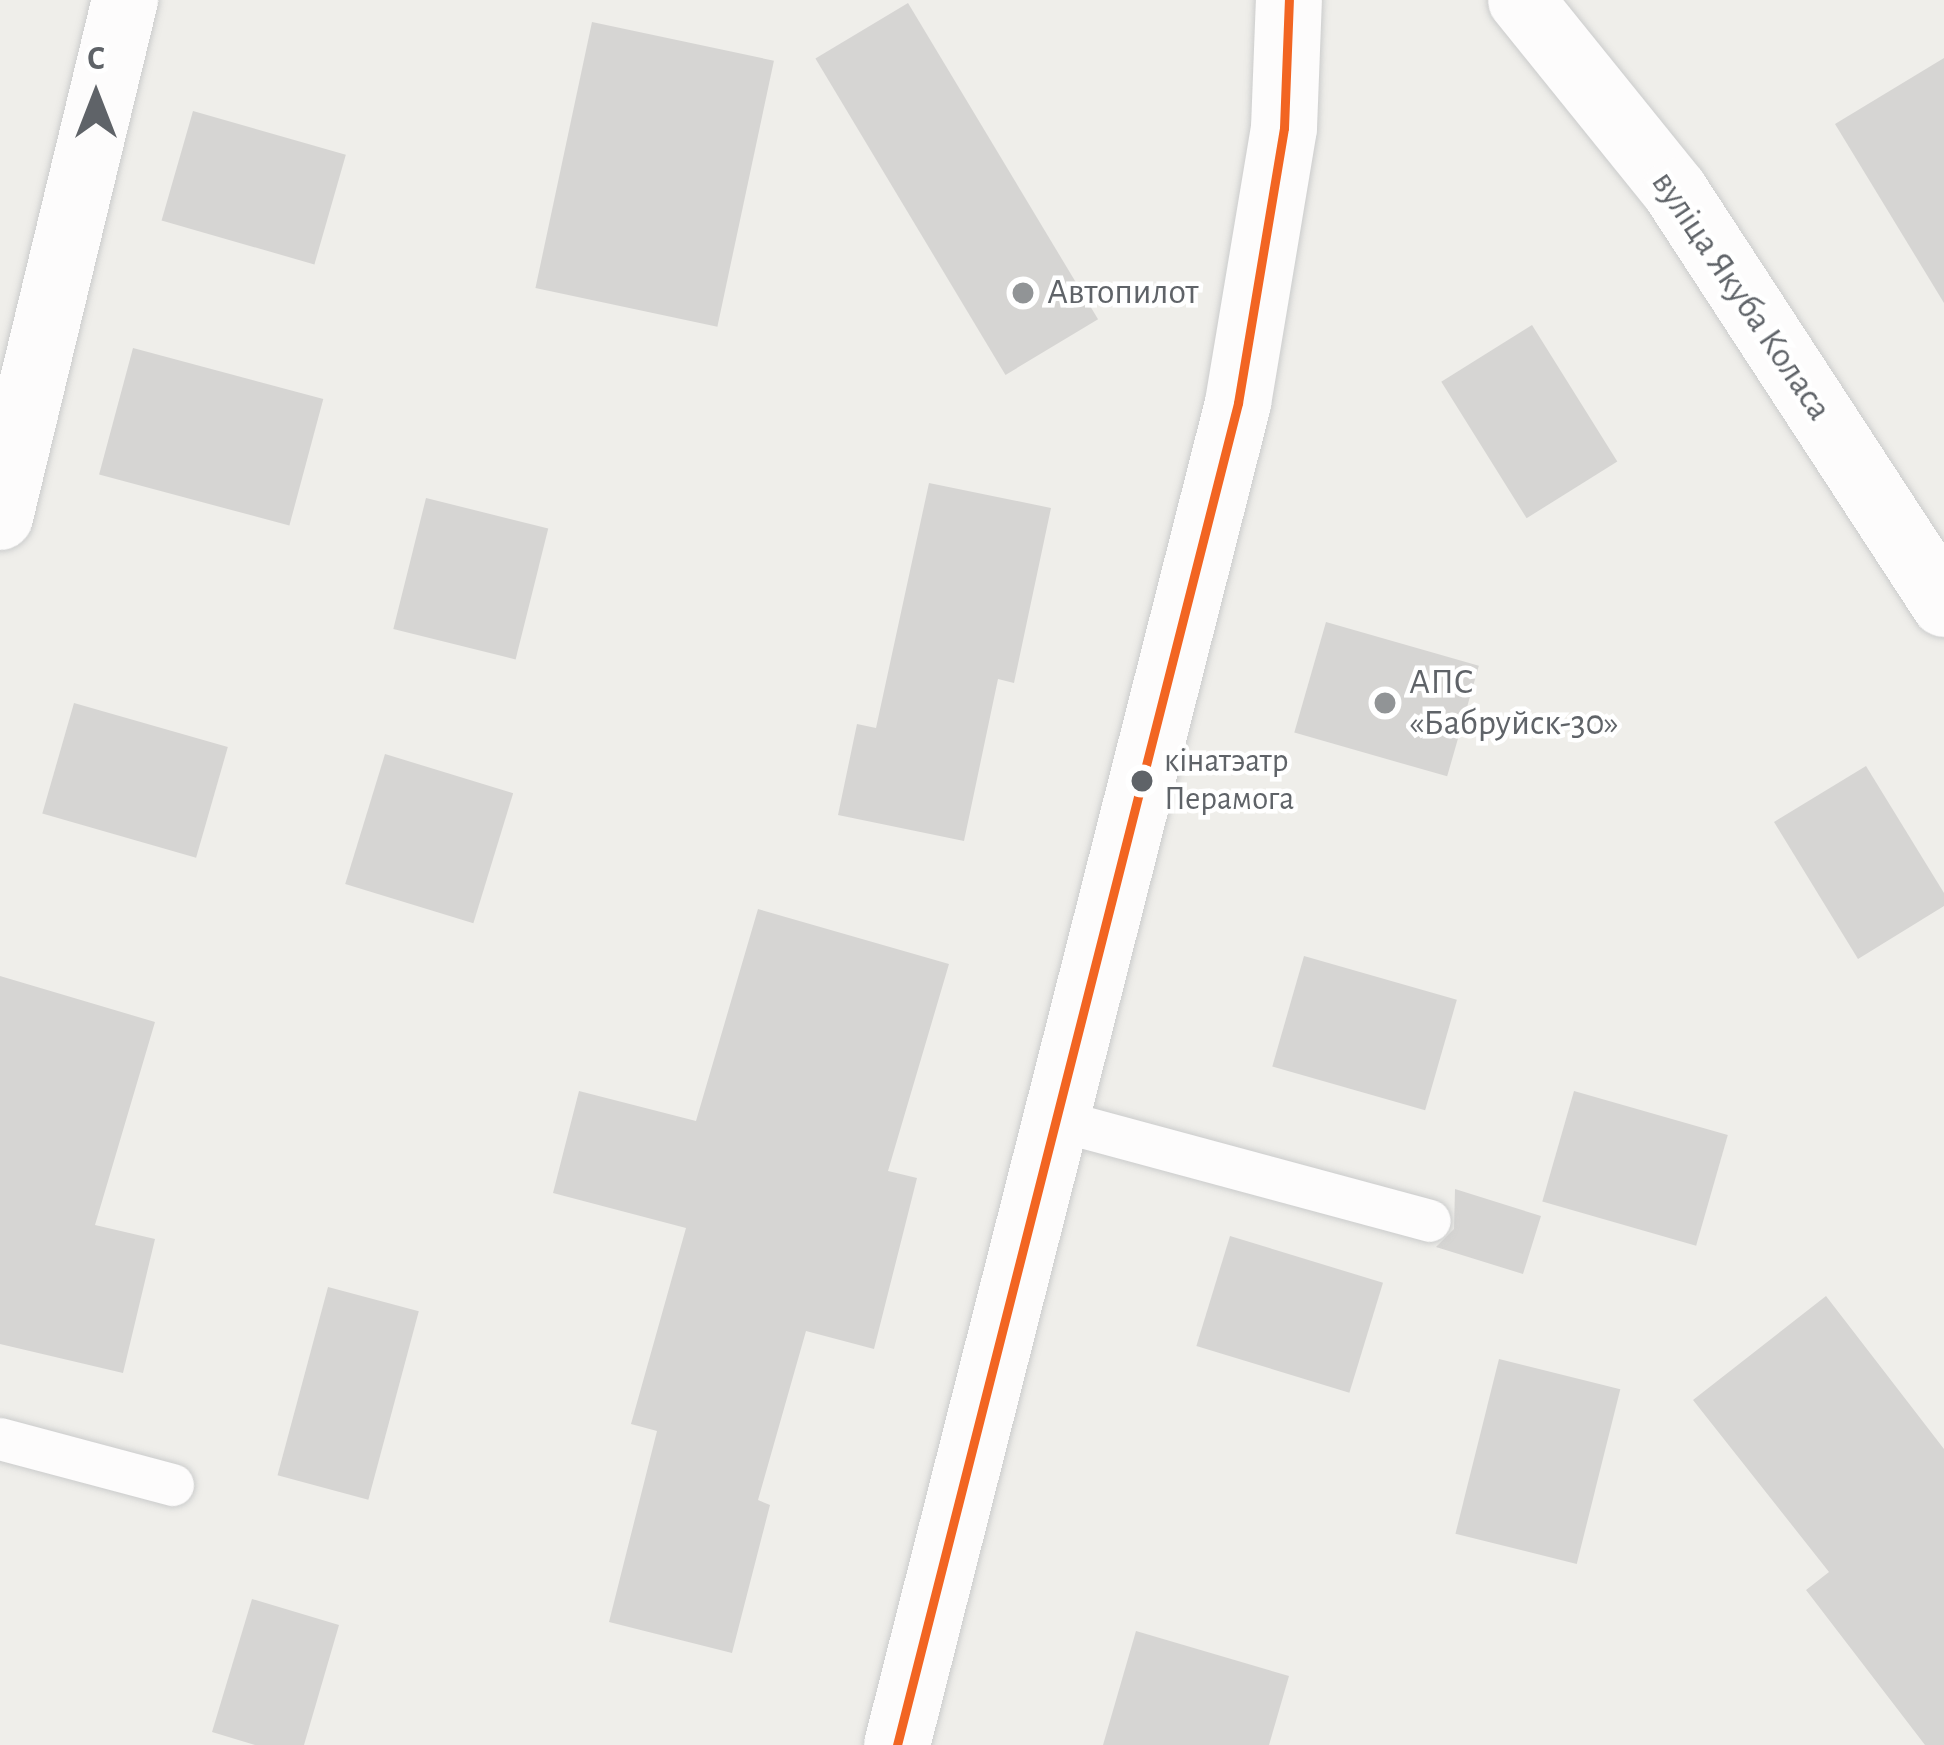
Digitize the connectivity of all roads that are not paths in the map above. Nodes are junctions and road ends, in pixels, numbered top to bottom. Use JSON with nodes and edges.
{"nodes":[{"id":1,"x":125,"y":0,"type":"edge"},
{"id":2,"x":1289,"y":0,"type":"edge"},
{"id":3,"x":1521,"y":0,"type":"edge"},
{"id":4,"x":0,"y":517,"type":"edge"},
{"id":5,"x":1944,"y":604,"type":"edge"},
{"id":6,"x":1056,"y":1120,"type":"junction"},
{"id":7,"x":1430,"y":1221,"type":"dead end"},
{"id":8,"x":0,"y":1439,"type":"edge"},
{"id":9,"x":173,"y":1485,"type":"dead end"},
{"id":10,"x":897,"y":1745,"type":"edge"}],
"edges":[{"from":1,"to":4,"type":"main road"},
{"from":2,"to":6,"type":"main road"},
{"from":3,"to":5,"type":"main road","name":"вуліца Якуба Коласа"},
{"from":6,"to":7,"type":"lane"},
{"from":6,"to":10,"type":"main road"},
{"from":8,"to":9,"type":"lane"}]}
